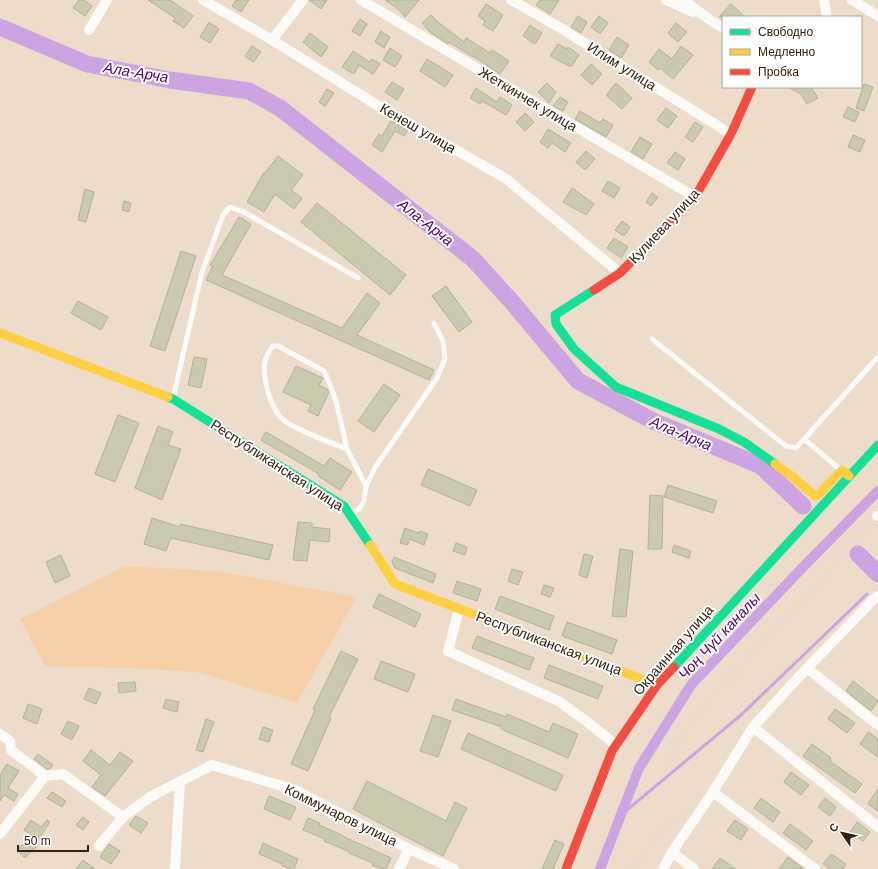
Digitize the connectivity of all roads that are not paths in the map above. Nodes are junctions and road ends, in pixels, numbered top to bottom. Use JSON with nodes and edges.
{"nodes":[{"id":1,"x":107,"y":0,"type":"edge"},
{"id":2,"x":204,"y":0,"type":"edge"},
{"id":3,"x":303,"y":0,"type":"edge"},
{"id":4,"x":362,"y":0,"type":"edge"},
{"id":5,"x":512,"y":0,"type":"edge"},
{"id":6,"x":666,"y":0,"type":"edge"},
{"id":7,"x":684,"y":0,"type":"edge"},
{"id":8,"x":824,"y":0,"type":"edge"},
{"id":9,"x":852,"y":0,"type":"edge"},
{"id":10,"x":827,"y":16,"type":"edge"},
{"id":11,"x":878,"y":16,"type":"edge"},
{"id":12,"x":707,"y":18,"type":"junction"},
{"id":13,"x":722,"y":27,"type":"edge"},
{"id":14,"x":90,"y":30,"type":"dead end"},
{"id":15,"x":272,"y":40,"type":"junction"},
{"id":16,"x":752,"y":88,"type":"edge"},
{"id":17,"x":731,"y":134,"type":"junction"},
{"id":18,"x":695,"y":198,"type":"junction"},
{"id":19,"x":620,"y":274,"type":"junction"},
{"id":20,"x":358,"y":278,"type":"dead end"},
{"id":21,"x":434,"y":323,"type":"dead end"},
{"id":22,"x":2,"y":337,"type":"edge"},
{"id":23,"x":652,"y":339,"type":"dead end"},
{"id":24,"x":878,"y":357,"type":"edge"},
{"id":25,"x":173,"y":399,"type":"junction"},
{"id":26,"x":804,"y":439,"type":"junction"},
{"id":27,"x":878,"y":445,"type":"edge"},
{"id":28,"x":347,"y":449,"type":"junction"},
{"id":29,"x":846,"y":473,"type":"junction"},
{"id":30,"x":366,"y":486,"type":"junction"},
{"id":31,"x":350,"y":515,"type":"junction"},
{"id":32,"x":877,"y":597,"type":"edge"},
{"id":33,"x":459,"y":609,"type":"junction"},
{"id":34,"x":807,"y":668,"type":"junction"},
{"id":35,"x":658,"y":685,"type":"junction"},
{"id":36,"x":878,"y":725,"type":"edge"},
{"id":37,"x":753,"y":727,"type":"junction"},
{"id":38,"x":0,"y":734,"type":"edge"},
{"id":39,"x":616,"y":745,"type":"junction"},
{"id":40,"x":45,"y":776,"type":"junction"},
{"id":41,"x":180,"y":781,"type":"junction"},
{"id":42,"x":713,"y":792,"type":"junction"},
{"id":43,"x":123,"y":817,"type":"junction"},
{"id":44,"x":878,"y":827,"type":"edge"},
{"id":45,"x":0,"y":834,"type":"edge"},
{"id":46,"x":99,"y":846,"type":"dead end"},
{"id":47,"x":409,"y":849,"type":"junction"},
{"id":48,"x":672,"y":852,"type":"junction"},
{"id":49,"x":175,"y":869,"type":"edge"},
{"id":50,"x":399,"y":869,"type":"edge"},
{"id":51,"x":454,"y":869,"type":"edge"},
{"id":52,"x":566,"y":869,"type":"edge"},
{"id":53,"x":663,"y":869,"type":"edge"},
{"id":54,"x":694,"y":869,"type":"edge"},
{"id":55,"x":815,"y":869,"type":"edge"}],
"edges":[{"from":1,"to":14,"type":"street"},
{"from":2,"to":15,"type":"street","name":"Кенеш улица"},
{"from":3,"to":15,"type":"street"},
{"from":4,"to":18,"type":"street","name":"Жеткинчек улица"},
{"from":5,"to":17,"type":"street","name":"Илим улица"},
{"from":6,"to":12,"type":"street"},
{"from":7,"to":12,"type":"street"},
{"from":8,"to":10,"type":"street"},
{"from":9,"to":11,"type":"street"},
{"from":12,"to":13,"type":"street"},
{"from":15,"to":19,"type":"street","name":"Кенеш улица"},
{"from":16,"to":17,"type":"street","name":"Кулиева улица"},
{"from":17,"to":18,"type":"street","name":"Кулиева улица"},
{"from":18,"to":19,"type":"street","name":"Кулиева улица"},
{"from":19,"to":29,"type":"street","name":"Кулиева улица"},
{"from":20,"to":25,"type":"lane"},
{"from":21,"to":30,"type":"lane"},
{"from":22,"to":25,"type":"street","name":"Республиканская улица"},
{"from":23,"to":26,"type":"lane"},
{"from":24,"to":26,"type":"lane"},
{"from":25,"to":31,"type":"street","name":"Республиканская улица"},
{"from":26,"to":29,"type":"lane"},
{"from":27,"to":29,"type":"street"},
{"from":28,"to":28,"type":"lane"},
{"from":28,"to":30,"type":"lane"},
{"from":29,"to":35,"type":"street","name":"Окраинная улица"},
{"from":30,"to":31,"type":"lane"},
{"from":31,"to":33,"type":"street","name":"Республиканская улица"},
{"from":32,"to":34,"type":"street"},
{"from":33,"to":35,"type":"street","name":"Республиканская улица"},
{"from":33,"to":39,"type":"street"},
{"from":34,"to":36,"type":"street"},
{"from":34,"to":37,"type":"street"},
{"from":35,"to":39,"type":"street","name":"Окраинная улица"},
{"from":37,"to":42,"type":"street"},
{"from":37,"to":44,"type":"street"},
{"from":38,"to":40,"type":"street"},
{"from":39,"to":52,"type":"street","name":"Окраинная улица"},
{"from":40,"to":43,"type":"street"},
{"from":40,"to":45,"type":"street"},
{"from":41,"to":43,"type":"street","name":"Коммунаров улица"},
{"from":41,"to":47,"type":"street","name":"Коммунаров улица"},
{"from":41,"to":49,"type":"street"},
{"from":42,"to":48,"type":"street"},
{"from":42,"to":55,"type":"street"},
{"from":43,"to":46,"type":"street","name":"Коммунаров улица"},
{"from":47,"to":50,"type":"street"},
{"from":47,"to":51,"type":"street","name":"Коммунаров улица"},
{"from":48,"to":53,"type":"street"},
{"from":48,"to":54,"type":"street"}]}
